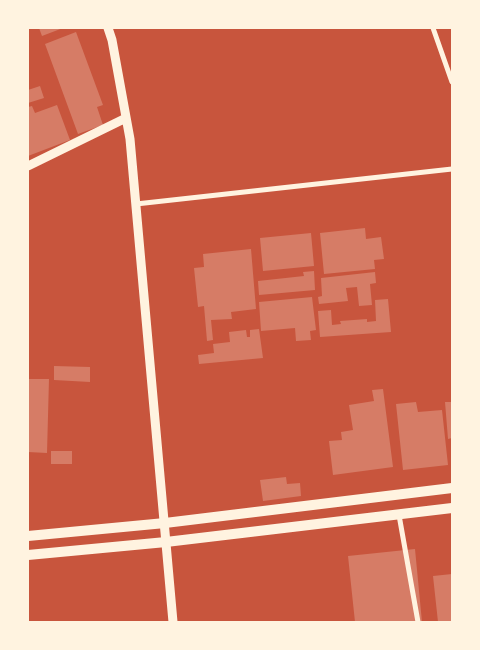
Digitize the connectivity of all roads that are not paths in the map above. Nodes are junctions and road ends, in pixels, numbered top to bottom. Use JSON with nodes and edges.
{"nodes":[{"id":1,"x":108,"y":28,"type":"edge"},
{"id":2,"x":433,"y":28,"type":"edge"},
{"id":3,"x":452,"y":82,"type":"edge"},
{"id":4,"x":126,"y":118,"type":"junction"},
{"id":5,"x":28,"y":166,"type":"edge"},
{"id":6,"x":452,"y":169,"type":"edge"},
{"id":7,"x":136,"y":204,"type":"junction"},
{"id":8,"x":452,"y":488,"type":"edge"},
{"id":9,"x":452,"y":508,"type":"edge"},
{"id":10,"x":399,"y":514,"type":"junction"},
{"id":11,"x":165,"y":523,"type":"junction"},
{"id":12,"x":28,"y":536,"type":"edge"},
{"id":13,"x":166,"y":542,"type":"junction"},
{"id":14,"x":28,"y":555,"type":"edge"},
{"id":15,"x":173,"y":622,"type":"edge"},
{"id":16,"x":418,"y":622,"type":"edge"}],
"edges":[{"from":1,"to":4,"type":"street"},
{"from":2,"to":3,"type":"street"},
{"from":4,"to":5,"type":"street"},
{"from":4,"to":7,"type":"street"},
{"from":6,"to":7,"type":"street"},
{"from":7,"to":11,"type":"street"},
{"from":8,"to":11,"type":"main road"},
{"from":9,"to":10,"type":"main road"},
{"from":10,"to":13,"type":"main road"},
{"from":10,"to":16,"type":"street"},
{"from":11,"to":12,"type":"main road"},
{"from":11,"to":13,"type":"street"},
{"from":13,"to":14,"type":"main road"},
{"from":13,"to":15,"type":"street"}]}
